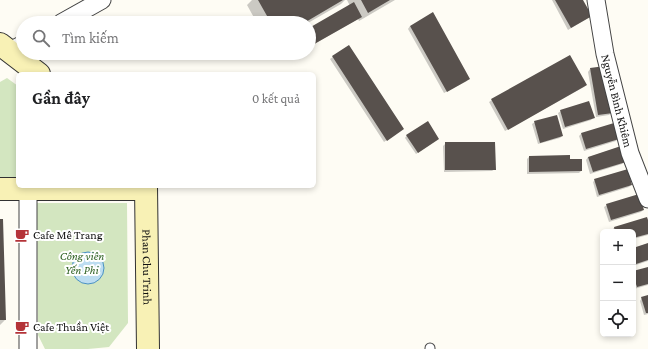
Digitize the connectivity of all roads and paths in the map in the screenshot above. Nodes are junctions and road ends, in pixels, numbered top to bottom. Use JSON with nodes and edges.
{"nodes":[{"id":1,"x":596,"y":0,"type":"edge"},
{"id":2,"x":93,"y":2,"type":"edge"},
{"id":3,"x":72,"y":16,"type":"edge"},
{"id":4,"x":8,"y":49,"type":"edge"},
{"id":5,"x":16,"y":55,"type":"edge"},
{"id":6,"x":22,"y":60,"type":"edge"},
{"id":7,"x":37,"y":72,"type":"edge"},
{"id":8,"x":146,"y":188,"type":"edge"},
{"id":9,"x":0,"y":189,"type":"edge"},
{"id":10,"x":28,"y":189,"type":"junction"},
{"id":11,"x":648,"y":199,"type":"edge"},
{"id":12,"x":28,"y":349,"type":"edge"},
{"id":13,"x":148,"y":349,"type":"edge"}],
"edges":[{"from":1,"to":11,"type":"street","name":"Nguyễn Bình Khiêm"},
{"from":2,"to":3,"type":"street"},
{"from":4,"to":5,"type":"street"},
{"from":6,"to":7,"type":"street"},
{"from":8,"to":10,"type":"street"},
{"from":8,"to":13,"type":"street","name":"Phan Chu Trinh"},
{"from":9,"to":10,"type":"street"},
{"from":10,"to":12,"type":"street"}]}
